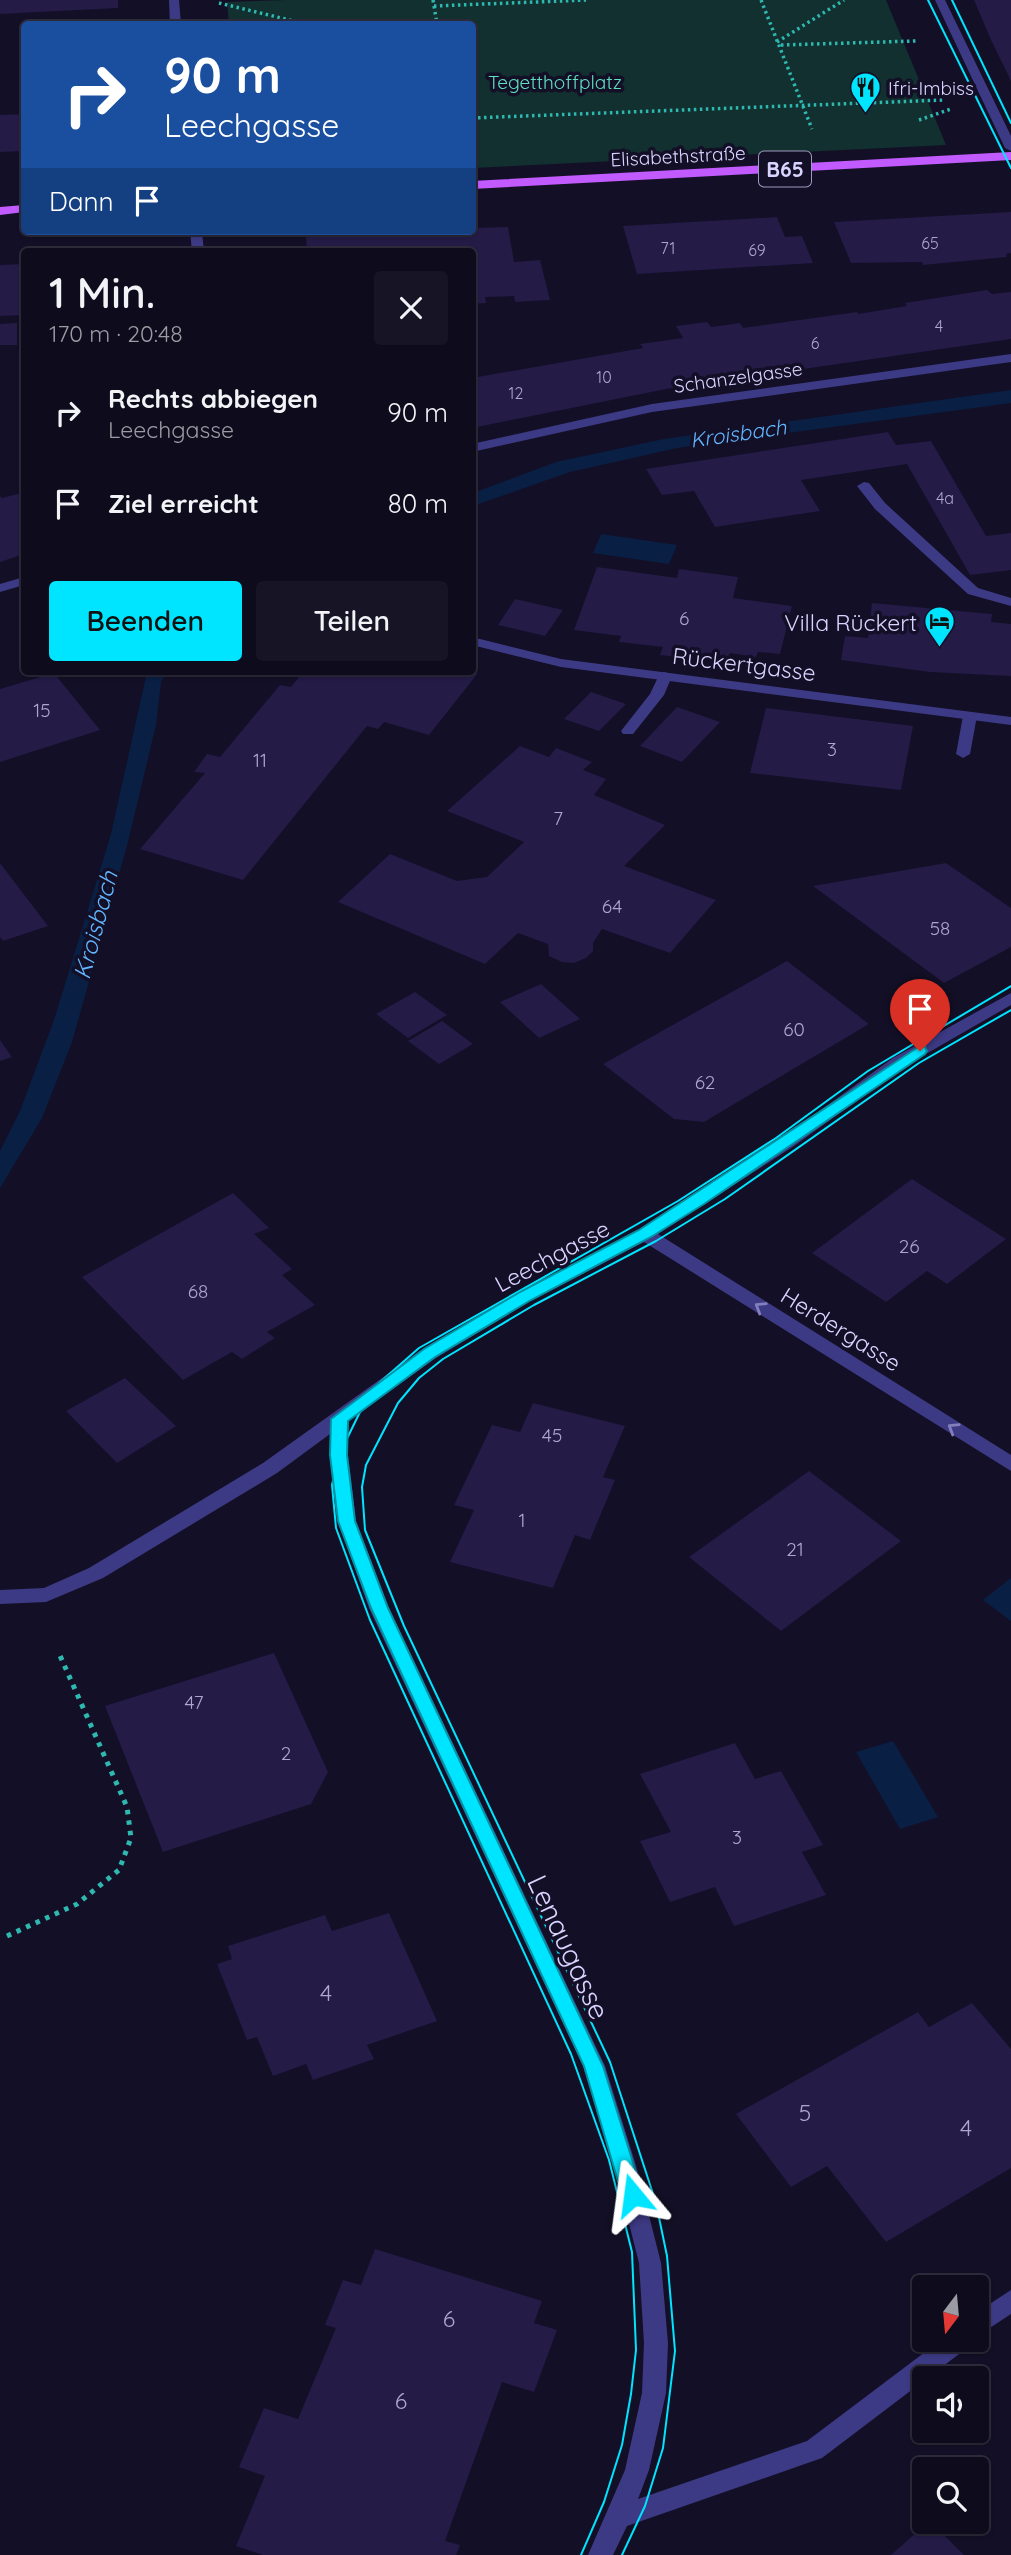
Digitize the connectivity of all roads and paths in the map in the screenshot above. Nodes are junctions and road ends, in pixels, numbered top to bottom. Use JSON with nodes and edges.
{"nodes":[{"id":1,"x":174,"y":0,"type":"edge"},
{"id":2,"x":433,"y":0,"type":"edge"},
{"id":3,"x":586,"y":0,"type":"edge"},
{"id":4,"x":761,"y":0,"type":"edge"},
{"id":5,"x":844,"y":0,"type":"edge"},
{"id":6,"x":940,"y":0,"type":"edge"},
{"id":7,"x":219,"y":3,"type":"dead end"},
{"id":8,"x":434,"y":6,"type":"junction"},
{"id":9,"x":176,"y":21,"type":"edge"},
{"id":10,"x":294,"y":21,"type":"edge"},
{"id":11,"x":436,"y":21,"type":"edge"},
{"id":12,"x":916,"y":41,"type":"dead end"},
{"id":13,"x":779,"y":43,"type":"junction"},
{"id":14,"x":955,"y":100,"type":"dead end"},
{"id":15,"x":803,"y":105,"type":"junction"},
{"id":16,"x":476,"y":118,"type":"edge"},
{"id":17,"x":815,"y":136,"type":"dead end"},
{"id":18,"x":1011,"y":148,"type":"edge"},
{"id":19,"x":1011,"y":156,"type":"edge"},
{"id":20,"x":476,"y":185,"type":"edge"},
{"id":21,"x":21,"y":209,"type":"edge"},
{"id":22,"x":0,"y":211,"type":"edge"},
{"id":23,"x":1011,"y":358,"type":"edge"},
{"id":24,"x":476,"y":447,"type":"edge"},
{"id":25,"x":864,"y":486,"type":"dead end"},
{"id":26,"x":21,"y":582,"type":"edge"},
{"id":27,"x":0,"y":588,"type":"edge"},
{"id":28,"x":1011,"y":602,"type":"edge"},
{"id":29,"x":476,"y":642,"type":"edge"},
{"id":30,"x":665,"y":676,"type":"junction"},
{"id":31,"x":970,"y":716,"type":"junction"},
{"id":32,"x":1011,"y":721,"type":"edge"},
{"id":33,"x":628,"y":731,"type":"dead end"},
{"id":34,"x":962,"y":754,"type":"dead end"},
{"id":35,"x":1011,"y":998,"type":"edge"},
{"id":36,"x":645,"y":1234,"type":"junction"},
{"id":37,"x":339,"y":1419,"type":"junction"},
{"id":38,"x":1011,"y":1464,"type":"edge"},
{"id":39,"x":0,"y":1597,"type":"edge"},
{"id":40,"x":58,"y":1651,"type":"dead end"},
{"id":41,"x":7,"y":1936,"type":"dead end"},
{"id":42,"x":1011,"y":2301,"type":"edge"},
{"id":43,"x":989,"y":2317,"type":"edge"},
{"id":44,"x":943,"y":2352,"type":"edge"},
{"id":45,"x":619,"y":2517,"type":"junction"},
{"id":46,"x":600,"y":2555,"type":"edge"}],
"edges":[{"from":1,"to":9,"type":"street"},
{"from":2,"to":8,"type":"path"},
{"from":3,"to":8,"type":"path"},
{"from":4,"to":13,"type":"path"},
{"from":5,"to":13,"type":"path"},
{"from":6,"to":18,"type":"street"},
{"from":7,"to":10,"type":"path"},
{"from":8,"to":11,"type":"path"},
{"from":12,"to":13,"type":"path"},
{"from":13,"to":15,"type":"path"},
{"from":14,"to":15,"type":"path"},
{"from":15,"to":16,"type":"path"},
{"from":15,"to":17,"type":"path"},
{"from":19,"to":20,"type":"main road","name":"Elisabethstraße","number":"B65"},
{"from":21,"to":22,"type":"main road"},
{"from":23,"to":24,"type":"street","name":"Schanzelgasse"},
{"from":25,"to":28,"type":"street"},
{"from":26,"to":27,"type":"street"},
{"from":29,"to":30,"type":"street","name":"Rückertgasse"},
{"from":30,"to":31,"type":"street","name":"Rückertgasse"},
{"from":30,"to":33,"type":"street"},
{"from":31,"to":32,"type":"street","name":"Rückertgasse"},
{"from":31,"to":34,"type":"street"},
{"from":35,"to":36,"type":"street","name":"Leechgasse"},
{"from":36,"to":37,"type":"street","name":"Leechgasse"},
{"from":38,"to":36,"type":"street","name":"Herdergasse","one_way":true},
{"from":37,"to":39,"type":"street","name":"Leechgasse"},
{"from":37,"to":45,"type":"street","name":"Lenaugasse"},
{"from":40,"to":41,"type":"path"},
{"from":42,"to":43,"type":"street"},
{"from":44,"to":45,"type":"street"},
{"from":45,"to":46,"type":"street","name":"Lenaugasse"}]}
